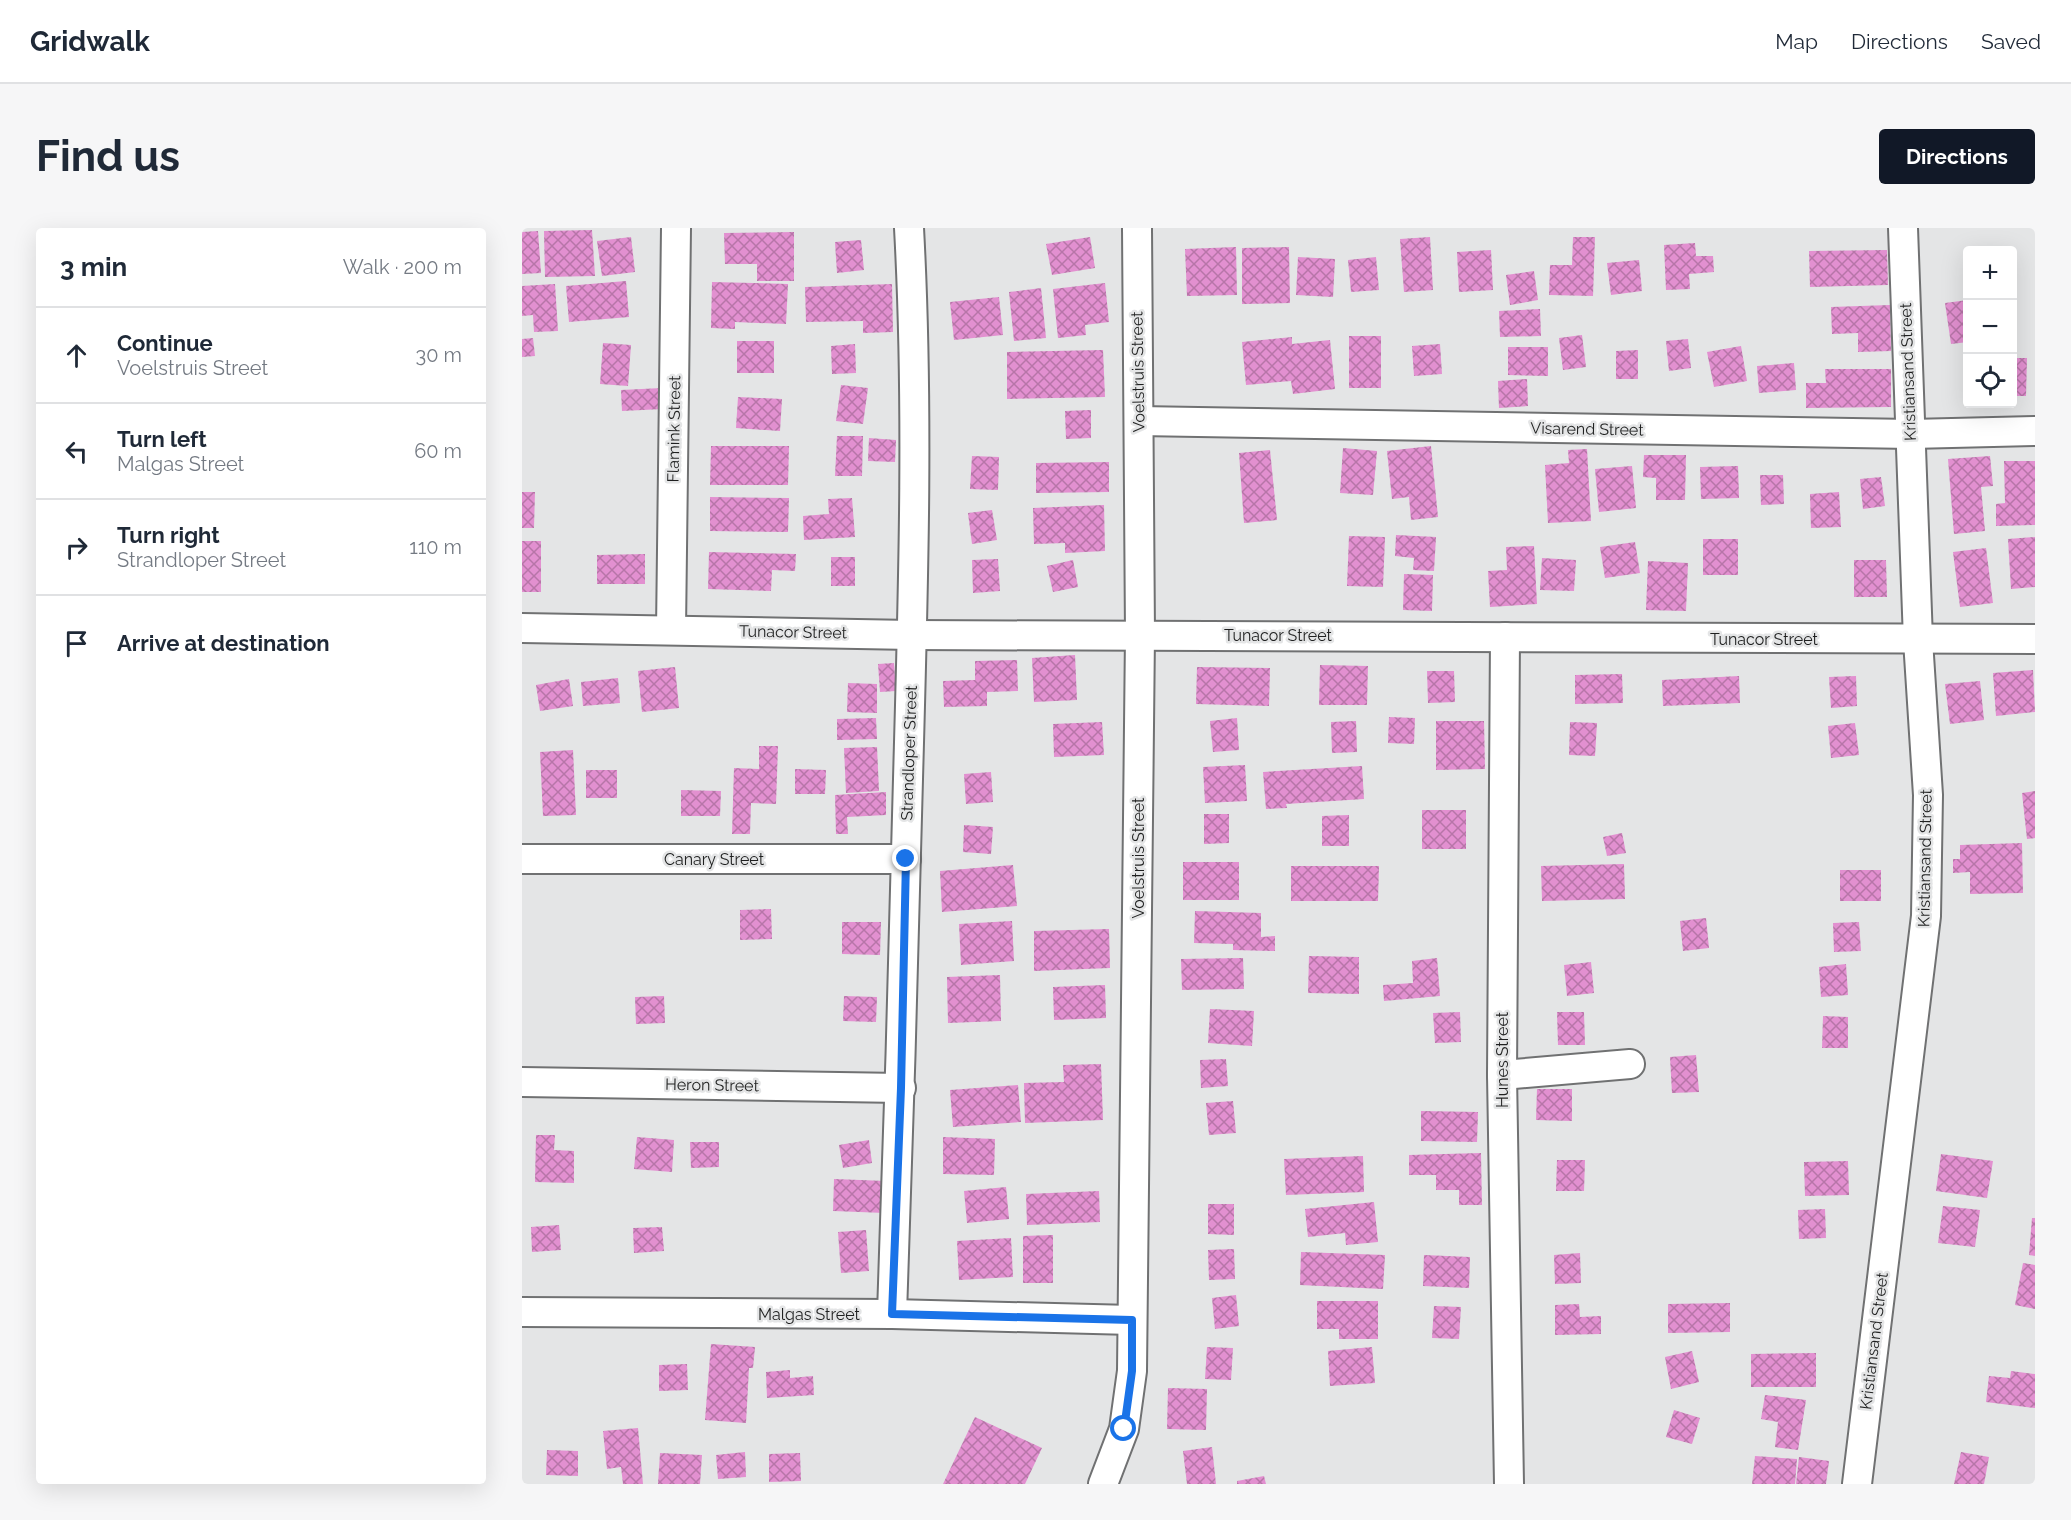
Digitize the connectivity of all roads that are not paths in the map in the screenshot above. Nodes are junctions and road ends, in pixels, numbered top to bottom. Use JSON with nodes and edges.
{"nodes":[{"id":1,"x":676,"y":228,"type":"edge"},
{"id":2,"x":909,"y":228,"type":"edge"},
{"id":3,"x":1137,"y":228,"type":"edge"},
{"id":4,"x":1903,"y":228,"type":"edge"},
{"id":5,"x":1139,"y":421,"type":"junction"},
{"id":6,"x":2035,"y":431,"type":"edge"},
{"id":7,"x":1911,"y":434,"type":"junction"},
{"id":8,"x":522,"y":628,"type":"edge"},
{"id":9,"x":671,"y":630,"type":"junction"},
{"id":10,"x":1140,"y":634,"type":"junction"},
{"id":11,"x":912,"y":635,"type":"junction"},
{"id":12,"x":1505,"y":637,"type":"junction"},
{"id":13,"x":2035,"y":639,"type":"edge"},
{"id":14,"x":1918,"y":640,"type":"junction"},
{"id":15,"x":522,"y":859,"type":"edge"},
{"id":16,"x":906,"y":859,"type":"junction"},
{"id":17,"x":1630,"y":1064,"type":"dead end"},
{"id":18,"x":1502,"y":1075,"type":"junction"},
{"id":19,"x":522,"y":1082,"type":"edge"},
{"id":20,"x":901,"y":1088,"type":"junction"},
{"id":21,"x":522,"y":1312,"type":"edge"},
{"id":22,"x":892,"y":1314,"type":"junction"},
{"id":23,"x":1132,"y":1320,"type":"junction"},
{"id":24,"x":1103,"y":1484,"type":"edge"},
{"id":25,"x":1509,"y":1484,"type":"edge"},
{"id":26,"x":1857,"y":1484,"type":"edge"}],
"edges":[{"from":1,"to":9,"type":"street","name":"Flamink Street"},
{"from":2,"to":11,"type":"street","name":"Strandloper Street"},
{"from":3,"to":5,"type":"street","name":"Voelstruis Street"},
{"from":4,"to":7,"type":"street","name":"Kristiansand Street"},
{"from":5,"to":7,"type":"street","name":"Visarend Street"},
{"from":5,"to":10,"type":"street","name":"Voelstruis Street"},
{"from":6,"to":7,"type":"street","name":"Visarend Street"},
{"from":7,"to":14,"type":"street","name":"Kristiansand Street"},
{"from":8,"to":9,"type":"street","name":"Tunacor Street"},
{"from":9,"to":11,"type":"street","name":"Tunacor Street"},
{"from":10,"to":11,"type":"street","name":"Tunacor Street"},
{"from":10,"to":12,"type":"street","name":"Tunacor Street"},
{"from":10,"to":23,"type":"street","name":"Voelstruis Street"},
{"from":11,"to":16,"type":"street","name":"Strandloper Street"},
{"from":12,"to":14,"type":"street","name":"Tunacor Street"},
{"from":12,"to":18,"type":"street","name":"Hunes Street"},
{"from":13,"to":14,"type":"street","name":"Tunacor Street"},
{"from":14,"to":26,"type":"street","name":"Kristiansand Street"},
{"from":15,"to":16,"type":"street","name":"Canary Street"},
{"from":16,"to":20,"type":"street","name":"Strandloper Street"},
{"from":17,"to":18,"type":"street"},
{"from":18,"to":25,"type":"street","name":"Hunes Street"},
{"from":19,"to":20,"type":"street","name":"Heron Street"},
{"from":20,"to":22,"type":"street","name":"Strandloper Street"},
{"from":21,"to":22,"type":"street","name":"Malgas Street"},
{"from":22,"to":23,"type":"street","name":"Malgas Street"},
{"from":23,"to":24,"type":"street","name":"Voelstruis Street"}]}
